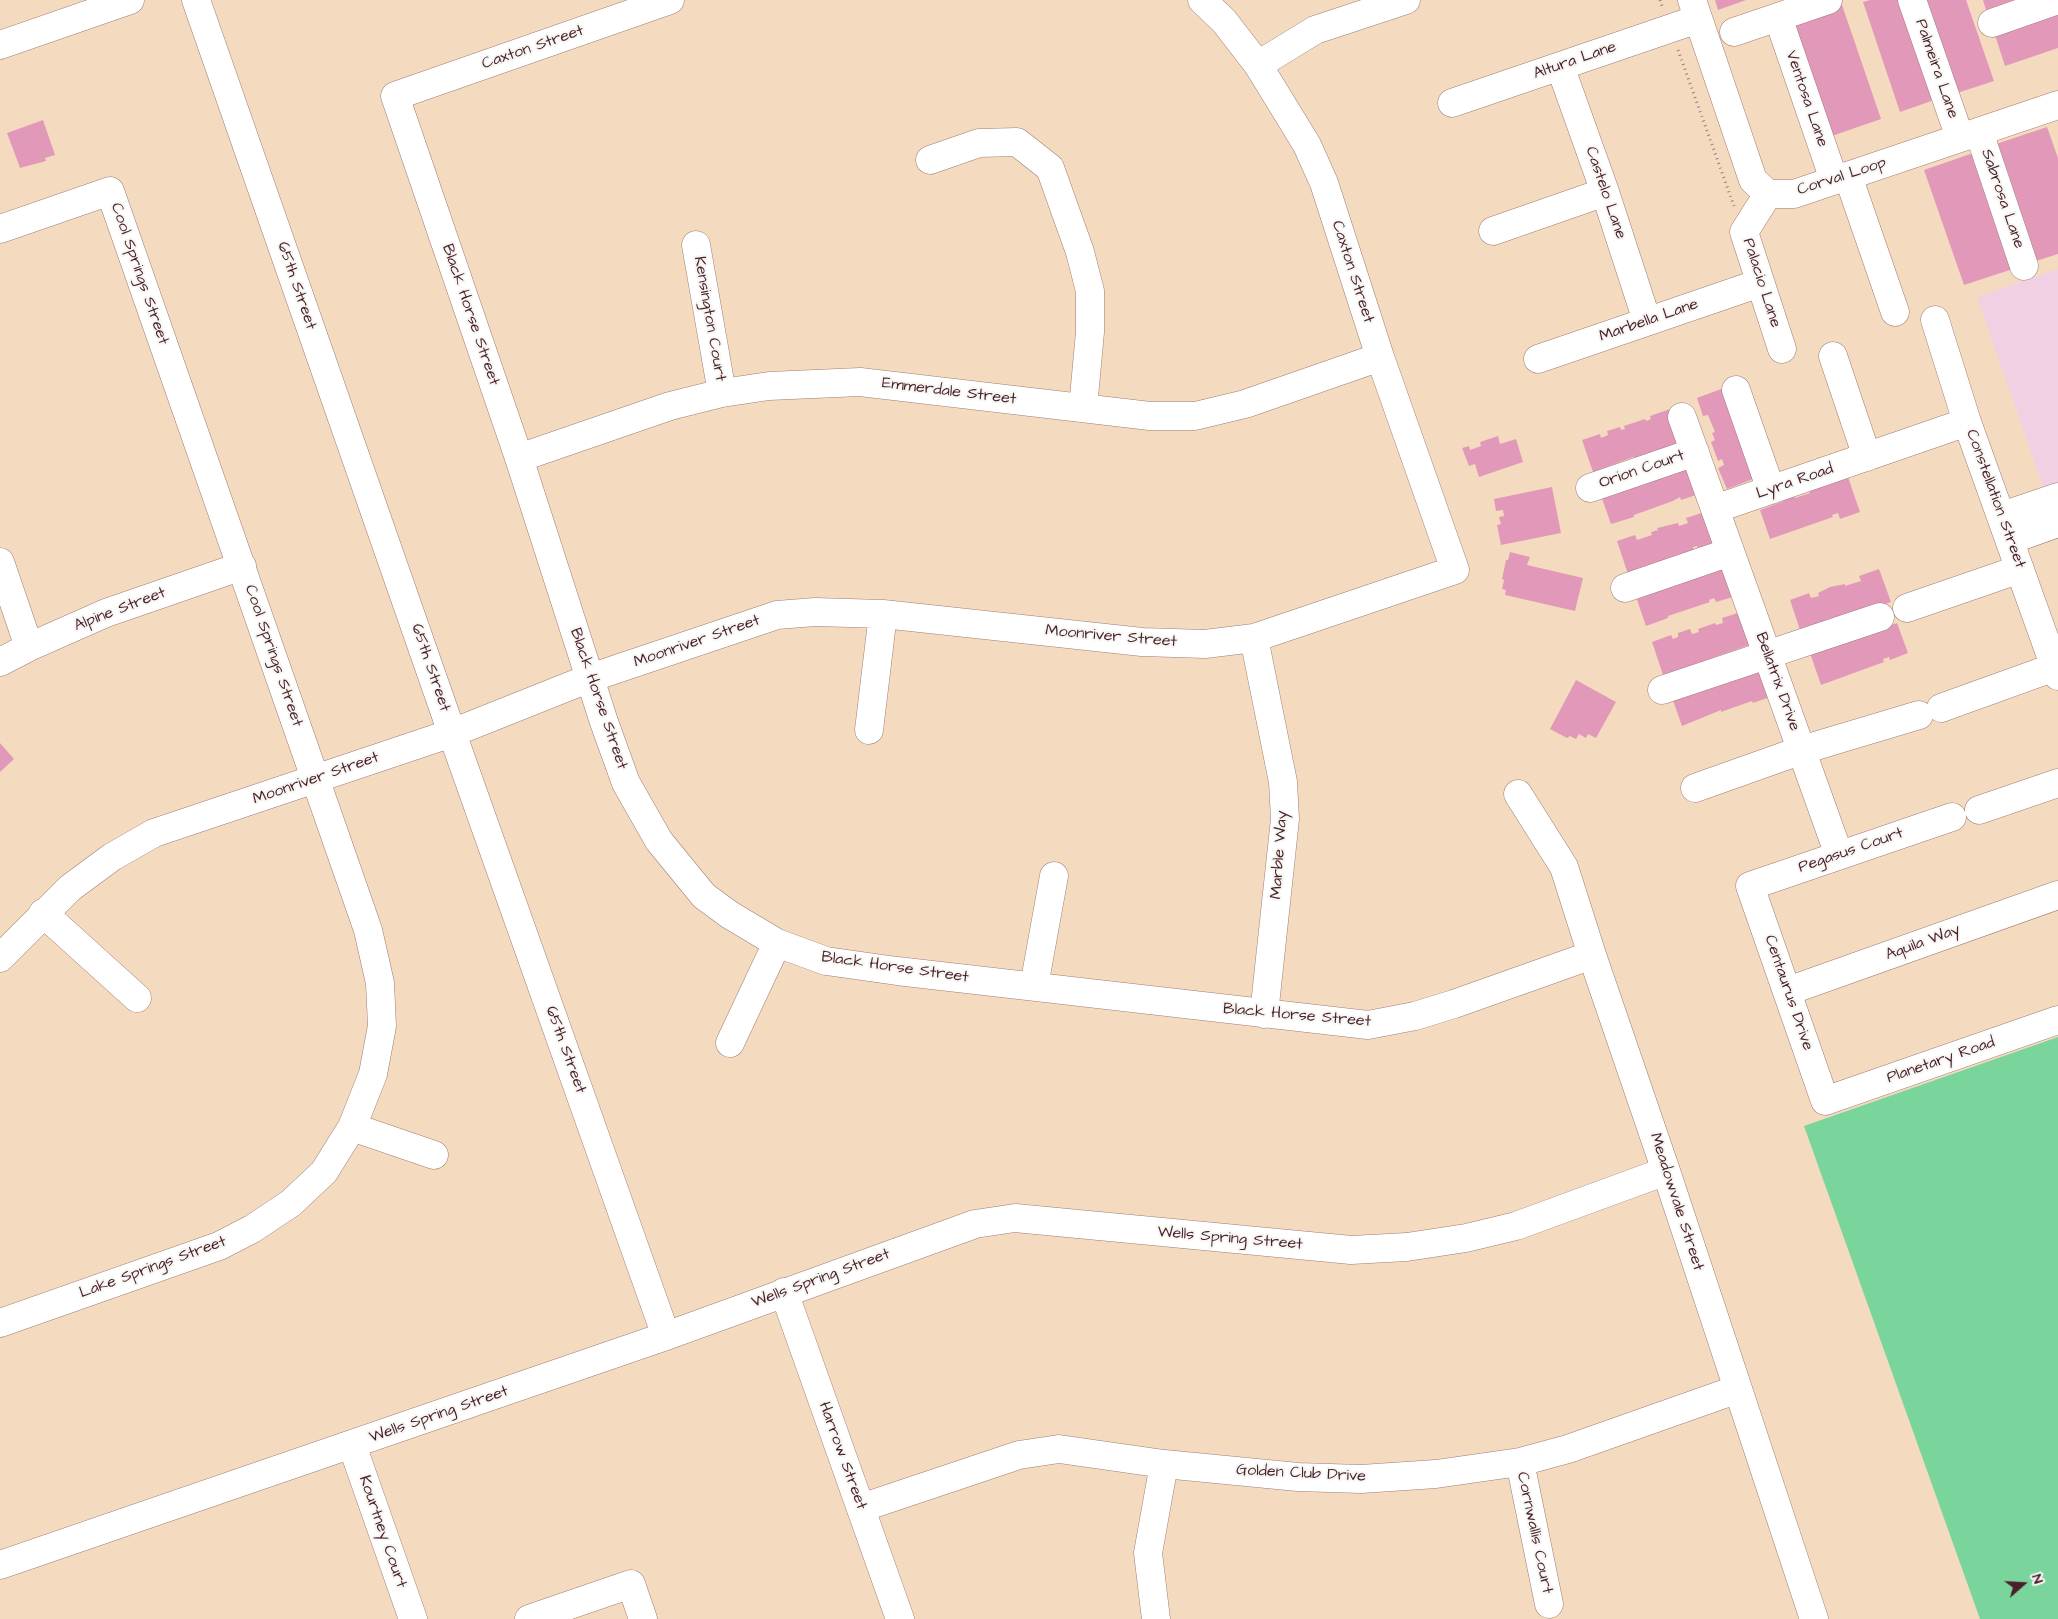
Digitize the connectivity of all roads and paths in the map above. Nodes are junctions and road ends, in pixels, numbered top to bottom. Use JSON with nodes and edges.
{"nodes":[{"id":1,"x":130,"y":0,"type":"edge"},
{"id":2,"x":196,"y":0,"type":"edge"},
{"id":3,"x":670,"y":0,"type":"edge"},
{"id":4,"x":1202,"y":0,"type":"edge"},
{"id":5,"x":1404,"y":0,"type":"edge"},
{"id":6,"x":1828,"y":0,"type":"edge"},
{"id":7,"x":1912,"y":0,"type":"edge"},
{"id":8,"x":2058,"y":0,"type":"edge"},
{"id":9,"x":1695,"y":9,"type":"edge"},
{"id":10,"x":1778,"y":17,"type":"junction"},
{"id":11,"x":1992,"y":23,"type":"dead end"},
{"id":12,"x":1734,"y":32,"type":"dead end"},
{"id":13,"x":0,"y":45,"type":"edge"},
{"id":14,"x":1258,"y":65,"type":"junction"},
{"id":15,"x":1560,"y":66,"type":"junction"},
{"id":16,"x":395,"y":96,"type":"joint"},
{"id":17,"x":1452,"y":103,"type":"dead end"},
{"id":18,"x":2058,"y":105,"type":"edge"},
{"id":19,"x":1969,"y":135,"type":"junction"},
{"id":20,"x":930,"y":160,"type":"dead end"},
{"id":21,"x":1841,"y":178,"type":"junction"},
{"id":22,"x":1605,"y":192,"type":"junction"},
{"id":23,"x":1768,"y":194,"type":"junction"},
{"id":24,"x":0,"y":229,"type":"edge"},
{"id":25,"x":1492,"y":231,"type":"dead end"},
{"id":26,"x":696,"y":245,"type":"dead end"},
{"id":27,"x":2024,"y":266,"type":"dead end"},
{"id":28,"x":1760,"y":283,"type":"junction"},
{"id":29,"x":1895,"y":312,"type":"dead end"},
{"id":30,"x":1935,"y":320,"type":"dead end"},
{"id":31,"x":1648,"y":321,"type":"junction"},
{"id":32,"x":1782,"y":348,"type":"dead end"},
{"id":33,"x":1833,"y":356,"type":"dead end"},
{"id":34,"x":1380,"y":357,"type":"junction"},
{"id":35,"x":1538,"y":359,"type":"dead end"},
{"id":36,"x":1736,"y":390,"type":"dead end"},
{"id":37,"x":722,"y":393,"type":"junction"},
{"id":38,"x":1083,"y":408,"type":"junction"},
{"id":39,"x":1682,"y":417,"type":"dead end"},
{"id":40,"x":1967,"y":422,"type":"junction"},
{"id":41,"x":1694,"y":452,"type":"junction"},
{"id":42,"x":1867,"y":457,"type":"junction"},
{"id":43,"x":519,"y":458,"type":"junction"},
{"id":44,"x":1590,"y":488,"type":"dead end"},
{"id":45,"x":1771,"y":490,"type":"junction"},
{"id":46,"x":2058,"y":497,"type":"edge"},
{"id":47,"x":1715,"y":509,"type":"junction"},
{"id":48,"x":2058,"y":523,"type":"edge"},
{"id":49,"x":2006,"y":528,"type":"junction"},
{"id":50,"x":1730,"y":552,"type":"junction"},
{"id":51,"x":0,"y":562,"type":"edge"},
{"id":52,"x":242,"y":566,"type":"junction"},
{"id":53,"x":2020,"y":568,"type":"junction"},
{"id":54,"x":1455,"y":570,"type":"joint"},
{"id":55,"x":1625,"y":588,"type":"dead end"},
{"id":56,"x":1907,"y":608,"type":"dead end"},
{"id":57,"x":883,"y":614,"type":"junction"},
{"id":58,"x":1880,"y":617,"type":"dead end"},
{"id":59,"x":1254,"y":638,"type":"junction"},
{"id":60,"x":29,"y":647,"type":"junction"},
{"id":61,"x":1768,"y":655,"type":"junction"},
{"id":62,"x":0,"y":662,"type":"edge"},
{"id":63,"x":2056,"y":672,"type":"edge"},
{"id":64,"x":590,"y":678,"type":"junction"},
{"id":65,"x":1662,"y":690,"type":"dead end"},
{"id":66,"x":869,"y":730,"type":"dead end"},
{"id":67,"x":452,"y":733,"type":"junction"},
{"id":68,"x":1802,"y":750,"type":"junction"},
{"id":69,"x":316,"y":780,"type":"junction"},
{"id":70,"x":2058,"y":783,"type":"edge"},
{"id":71,"x":1696,"y":788,"type":"dead end"},
{"id":72,"x":1518,"y":794,"type":"dead end"},
{"id":73,"x":1979,"y":810,"type":"dead end"},
{"id":74,"x":1952,"y":817,"type":"dead end"},
{"id":75,"x":1839,"y":855,"type":"junction"},
{"id":76,"x":1054,"y":876,"type":"dead end"},
{"id":77,"x":1750,"y":886,"type":"joint"},
{"id":78,"x":2058,"y":895,"type":"edge"},
{"id":79,"x":43,"y":913,"type":"junction"},
{"id":80,"x":777,"y":943,"type":"junction"},
{"id":81,"x":1592,"y":955,"type":"junction"},
{"id":82,"x":0,"y":958,"type":"edge"},
{"id":83,"x":1034,"y":986,"type":"junction"},
{"id":84,"x":1788,"y":991,"type":"junction"},
{"id":85,"x":137,"y":998,"type":"dead end"},
{"id":86,"x":1264,"y":1014,"type":"junction"},
{"id":87,"x":2058,"y":1020,"type":"edge"},
{"id":88,"x":730,"y":1044,"type":"dead end"},
{"id":89,"x":1825,"y":1101,"type":"joint"},
{"id":90,"x":352,"y":1126,"type":"junction"},
{"id":91,"x":434,"y":1155,"type":"dead end"},
{"id":92,"x":1666,"y":1172,"type":"junction"},
{"id":93,"x":784,"y":1292,"type":"junction"},
{"id":94,"x":0,"y":1323,"type":"edge"},
{"id":95,"x":666,"y":1336,"type":"junction"},
{"id":96,"x":1738,"y":1389,"type":"junction"},
{"id":97,"x":352,"y":1445,"type":"junction"},
{"id":98,"x":1520,"y":1462,"type":"junction"},
{"id":99,"x":1164,"y":1464,"type":"junction"},
{"id":100,"x":861,"y":1508,"type":"junction"},
{"id":101,"x":0,"y":1565,"type":"edge"},
{"id":102,"x":1549,"y":1604,"type":"dead end"},
{"id":103,"x":413,"y":1619,"type":"edge"},
{"id":104,"x":529,"y":1619,"type":"edge"},
{"id":105,"x":643,"y":1619,"type":"edge"},
{"id":106,"x":900,"y":1619,"type":"edge"},
{"id":107,"x":1156,"y":1619,"type":"edge"},
{"id":108,"x":1814,"y":1619,"type":"edge"}],
"edges":[{"from":1,"to":13,"type":"street"},
{"from":2,"to":67,"type":"street","name":"65th Street"},
{"from":3,"to":16,"type":"street","name":"Caxton Street"},
{"from":4,"to":14,"type":"street","name":"Caxton Street"},
{"from":5,"to":14,"type":"street"},
{"from":6,"to":10,"type":"street"},
{"from":7,"to":19,"type":"street","name":"Palmeira Lane"},
{"from":8,"to":11,"type":"street"},
{"from":9,"to":15,"type":"street","name":"Altura Lane"},
{"from":9,"to":23,"type":"street"},
{"from":10,"to":12,"type":"street"},
{"from":10,"to":21,"type":"street","name":"Ventosa Lane"},
{"from":14,"to":34,"type":"street","name":"Caxton Street"},
{"from":15,"to":17,"type":"street","name":"Altura Lane"},
{"from":15,"to":22,"type":"street","name":"Castelo Lane"},
{"from":16,"to":43,"type":"street","name":"Black Horse Street"},
{"from":18,"to":19,"type":"street","name":"Corval Loop"},
{"from":19,"to":21,"type":"street","name":"Corval Loop"},
{"from":19,"to":27,"type":"street","name":"Sabrosa Lane"},
{"from":20,"to":38,"type":"street"},
{"from":21,"to":23,"type":"street","name":"Corval Loop"},
{"from":21,"to":29,"type":"street","name":"Ventosa Lane"},
{"from":22,"to":25,"type":"street"},
{"from":22,"to":31,"type":"street","name":"Castelo Lane"},
{"from":23,"to":28,"type":"street","name":"Palacio Lane"},
{"from":24,"to":52,"type":"street","name":"Cool Springs Street"},
{"from":26,"to":37,"type":"street","name":"Kensington Court"},
{"from":28,"to":31,"type":"street","name":"Marbella Lane"},
{"from":28,"to":32,"type":"street","name":"Palacio Lane"},
{"from":30,"to":40,"type":"street","name":"Constellation Street"},
{"from":31,"to":35,"type":"street","name":"Marbella Lane"},
{"from":33,"to":42,"type":"street"},
{"from":34,"to":38,"type":"street","name":"Emmerdale Street"},
{"from":34,"to":54,"type":"street","name":"Caxton Street"},
{"from":36,"to":45,"type":"street"},
{"from":37,"to":38,"type":"street","name":"Emmerdale Street"},
{"from":37,"to":43,"type":"street","name":"Emmerdale Street"},
{"from":39,"to":41,"type":"street"},
{"from":40,"to":42,"type":"street","name":"Lyra Road"},
{"from":40,"to":49,"type":"street","name":"Constellation Street"},
{"from":41,"to":44,"type":"street","name":"Orion Court"},
{"from":41,"to":47,"type":"street"},
{"from":42,"to":45,"type":"street","name":"Lyra Road"},
{"from":43,"to":64,"type":"street","name":"Black Horse Street"},
{"from":45,"to":47,"type":"street","name":"Lyra Road"},
{"from":46,"to":49,"type":"street"},
{"from":47,"to":50,"type":"street","name":"Bellatrix Drive"},
{"from":48,"to":49,"type":"street"},
{"from":49,"to":53,"type":"street","name":"Constellation Street"},
{"from":50,"to":55,"type":"street"},
{"from":50,"to":61,"type":"street","name":"Bellatrix Drive"},
{"from":51,"to":60,"type":"street"},
{"from":52,"to":60,"type":"street","name":"Alpine Street"},
{"from":52,"to":69,"type":"street","name":"Cool Springs Street"},
{"from":53,"to":56,"type":"street"},
{"from":53,"to":63,"type":"street","name":"Constellation Street"},
{"from":54,"to":59,"type":"street","name":"Moonriver Street"},
{"from":57,"to":59,"type":"street","name":"Moonriver Street"},
{"from":57,"to":64,"type":"street","name":"Moonriver Street"},
{"from":57,"to":66,"type":"street"},
{"from":58,"to":61,"type":"street"},
{"from":59,"to":86,"type":"street","name":"Marble Way"},
{"from":60,"to":62,"type":"street","name":"Alpine Street"},
{"from":61,"to":65,"type":"street"},
{"from":61,"to":68,"type":"street","name":"Bellatrix Drive"},
{"from":63,"to":68,"type":"street"},
{"from":64,"to":67,"type":"street","name":"Moonriver Street"},
{"from":64,"to":80,"type":"street","name":"Black Horse Street"},
{"from":67,"to":69,"type":"street","name":"Moonriver Street"},
{"from":67,"to":95,"type":"street","name":"65th Street"},
{"from":68,"to":71,"type":"street"},
{"from":68,"to":75,"type":"street","name":"Bellatrix Drive"},
{"from":69,"to":79,"type":"street","name":"Moonriver Street"},
{"from":69,"to":90,"type":"street","name":"Cool Springs Street"},
{"from":70,"to":73,"type":"street"},
{"from":72,"to":81,"type":"street","name":"Meadowvale Street"},
{"from":74,"to":75,"type":"street","name":"Pegasus Court"},
{"from":75,"to":77,"type":"street","name":"Pegasus Court"},
{"from":76,"to":83,"type":"street"},
{"from":77,"to":84,"type":"street","name":"Centaurus Drive"},
{"from":78,"to":84,"type":"street","name":"Aquila Way"},
{"from":79,"to":82,"type":"street","name":"Moonriver Street"},
{"from":79,"to":85,"type":"street"},
{"from":80,"to":83,"type":"street","name":"Black Horse Street"},
{"from":80,"to":88,"type":"street"},
{"from":81,"to":86,"type":"street","name":"Black Horse Street"},
{"from":81,"to":92,"type":"street","name":"Meadowvale Street"},
{"from":83,"to":86,"type":"street","name":"Black Horse Street"},
{"from":84,"to":89,"type":"street","name":"Centaurus Drive"},
{"from":87,"to":89,"type":"street","name":"Planetary Road"},
{"from":90,"to":91,"type":"street"},
{"from":90,"to":94,"type":"street","name":"Lake Springs Street"},
{"from":92,"to":93,"type":"street","name":"Wells Spring Street"},
{"from":92,"to":96,"type":"street","name":"Meadowvale Street"},
{"from":93,"to":95,"type":"street","name":"Wells Spring Street"},
{"from":93,"to":100,"type":"street","name":"Harrow Street"},
{"from":95,"to":97,"type":"street","name":"Wells Spring Street"},
{"from":96,"to":98,"type":"street","name":"Golden Club Drive"},
{"from":96,"to":108,"type":"street","name":"Meadowvale Street"},
{"from":97,"to":101,"type":"street","name":"Wells Spring Street"},
{"from":97,"to":103,"type":"street","name":"Kourtney Court"},
{"from":98,"to":99,"type":"street","name":"Golden Club Drive"},
{"from":98,"to":102,"type":"street","name":"Cornwallis Court"},
{"from":99,"to":100,"type":"street","name":"Golden Club Drive"},
{"from":99,"to":107,"type":"street"},
{"from":100,"to":106,"type":"street","name":"Harrow Street"},
{"from":104,"to":105,"type":"street"}]}
